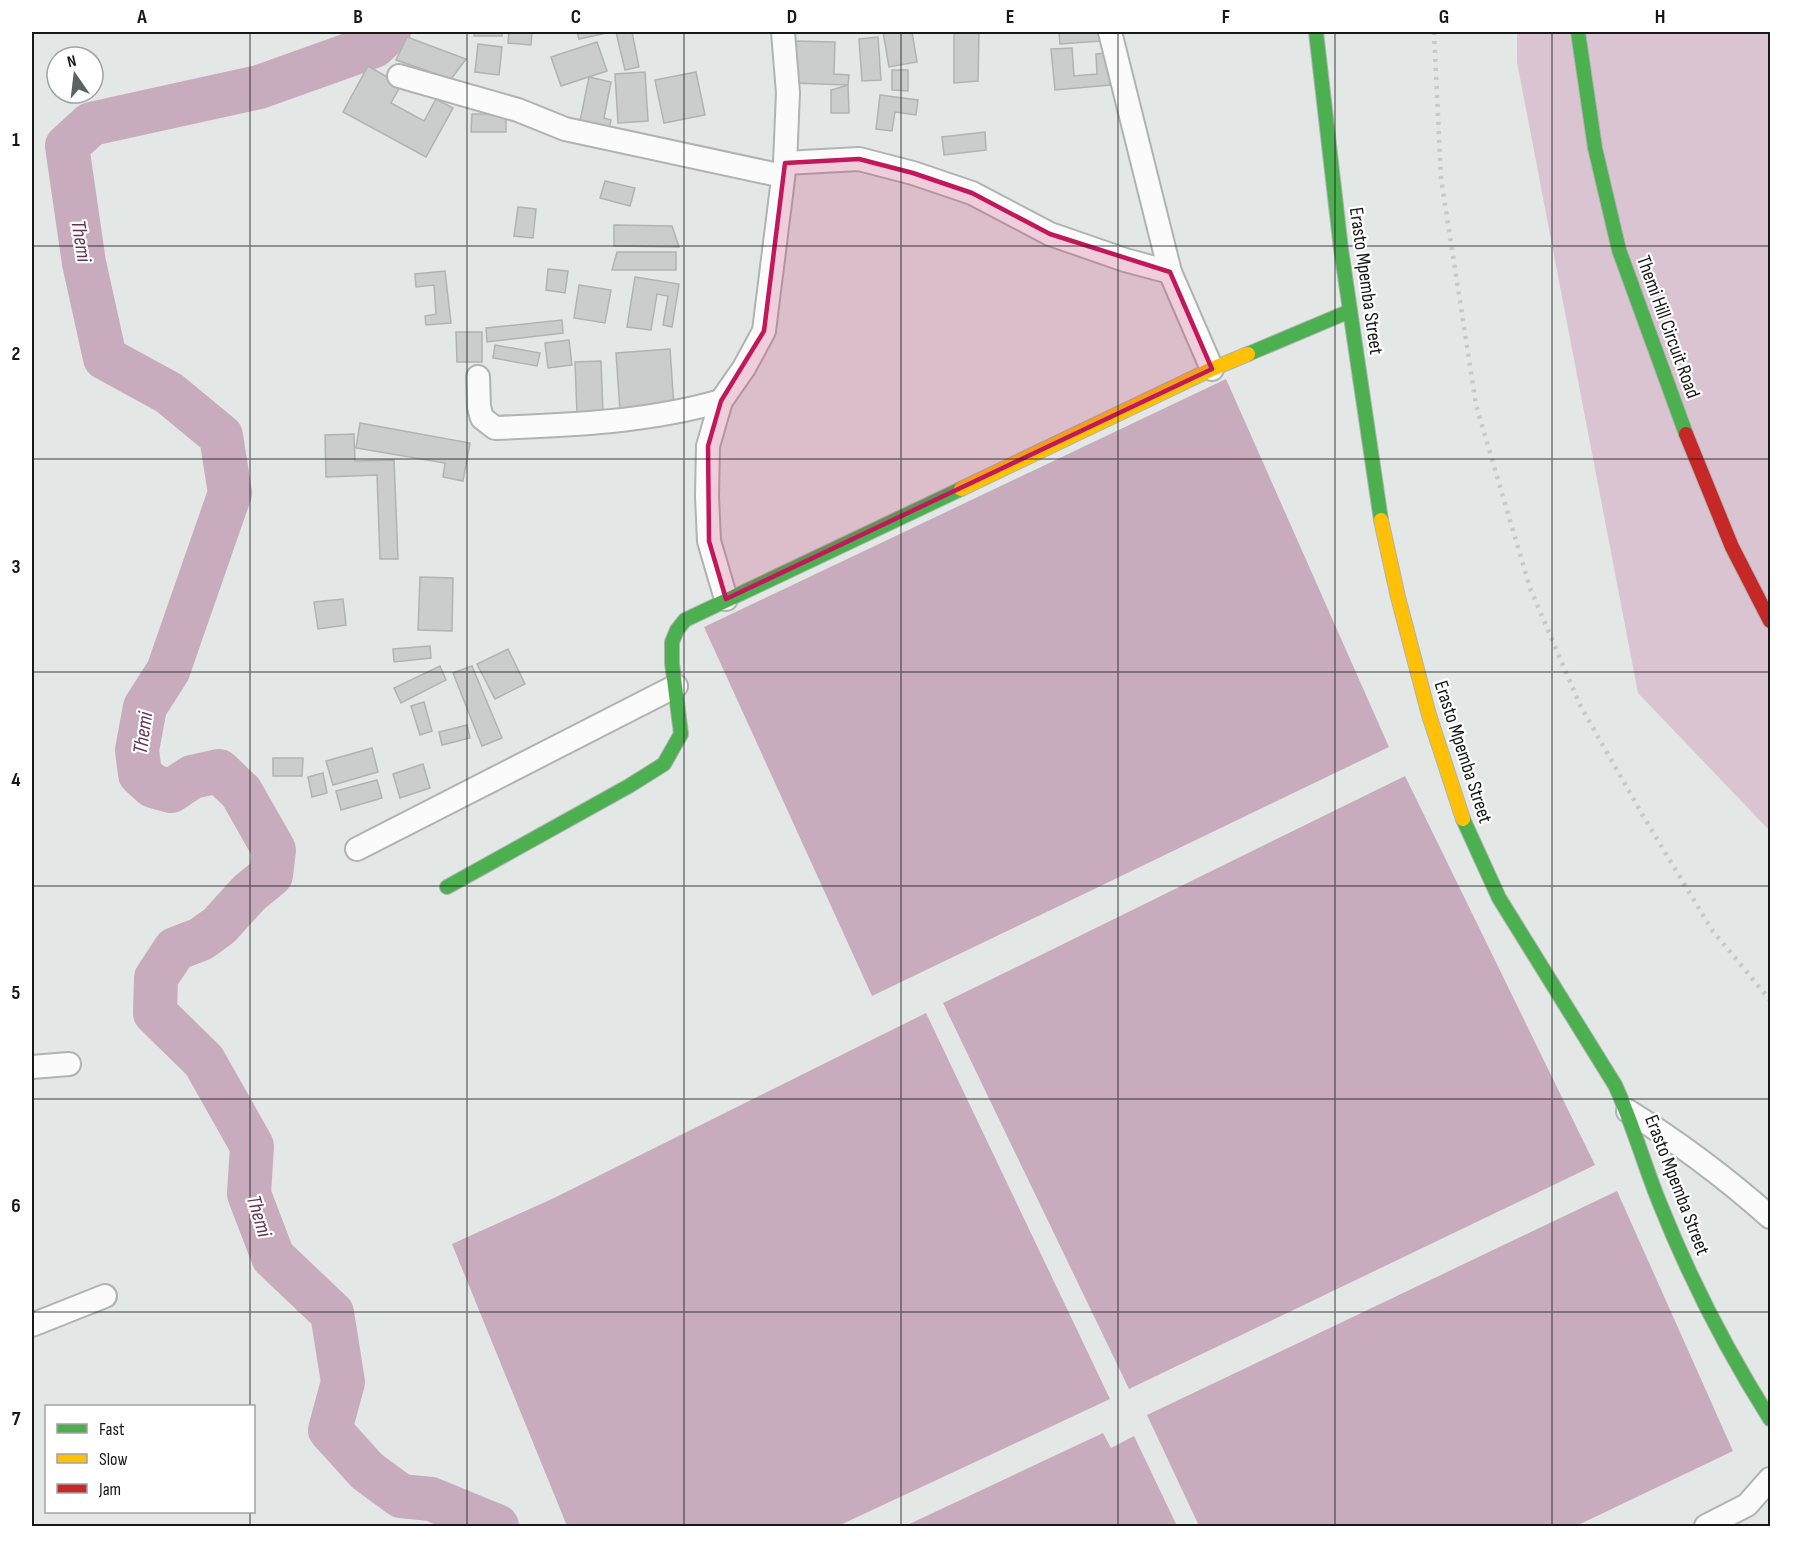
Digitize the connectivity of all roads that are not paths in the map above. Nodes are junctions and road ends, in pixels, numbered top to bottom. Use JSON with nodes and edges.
{"nodes":[{"id":1,"x":783,"y":32,"type":"edge"},
{"id":2,"x":1110,"y":32,"type":"edge"},
{"id":3,"x":1316,"y":32,"type":"edge"},
{"id":4,"x":1578,"y":32,"type":"edge"},
{"id":5,"x":399,"y":76,"type":"dead end"},
{"id":6,"x":784,"y":170,"type":"junction"},
{"id":7,"x":1170,"y":272,"type":"junction"},
{"id":8,"x":1350,"y":311,"type":"junction"},
{"id":9,"x":1212,"y":369,"type":"junction"},
{"id":10,"x":478,"y":377,"type":"dead end"},
{"id":11,"x":721,"y":401,"type":"junction"},
{"id":12,"x":726,"y":600,"type":"junction"},
{"id":13,"x":1770,"y":621,"type":"edge"},
{"id":14,"x":676,"y":686,"type":"junction"},
{"id":15,"x":357,"y":849,"type":"dead end"},
{"id":16,"x":447,"y":887,"type":"dead end"},
{"id":17,"x":69,"y":1064,"type":"dead end"},
{"id":18,"x":32,"y":1067,"type":"edge"},
{"id":19,"x":1628,"y":1111,"type":"junction"},
{"id":20,"x":1770,"y":1217,"type":"edge"},
{"id":21,"x":105,"y":1296,"type":"dead end"},
{"id":22,"x":32,"y":1324,"type":"edge"},
{"id":23,"x":1770,"y":1419,"type":"edge"},
{"id":24,"x":1770,"y":1479,"type":"edge"},
{"id":25,"x":1706,"y":1527,"type":"edge"}],
"edges":[{"from":1,"to":6,"type":"street"},
{"from":2,"to":7,"type":"street"},
{"from":3,"to":8,"type":"street","name":"Erasto Mpemba Street"},
{"from":4,"to":13,"type":"street","name":"Themi Hill Circuit Road"},
{"from":5,"to":6,"type":"street"},
{"from":6,"to":7,"type":"street"},
{"from":6,"to":11,"type":"street"},
{"from":7,"to":9,"type":"street"},
{"from":8,"to":9,"type":"street"},
{"from":8,"to":19,"type":"street","name":"Erasto Mpemba Street"},
{"from":9,"to":12,"type":"street"},
{"from":10,"to":11,"type":"street"},
{"from":11,"to":12,"type":"street"},
{"from":12,"to":14,"type":"street"},
{"from":14,"to":15,"type":"street"},
{"from":14,"to":16,"type":"street"},
{"from":17,"to":18,"type":"street"},
{"from":19,"to":20,"type":"street"},
{"from":19,"to":23,"type":"street","name":"Erasto Mpemba Street"},
{"from":21,"to":22,"type":"street"},
{"from":24,"to":25,"type":"street"}]}
